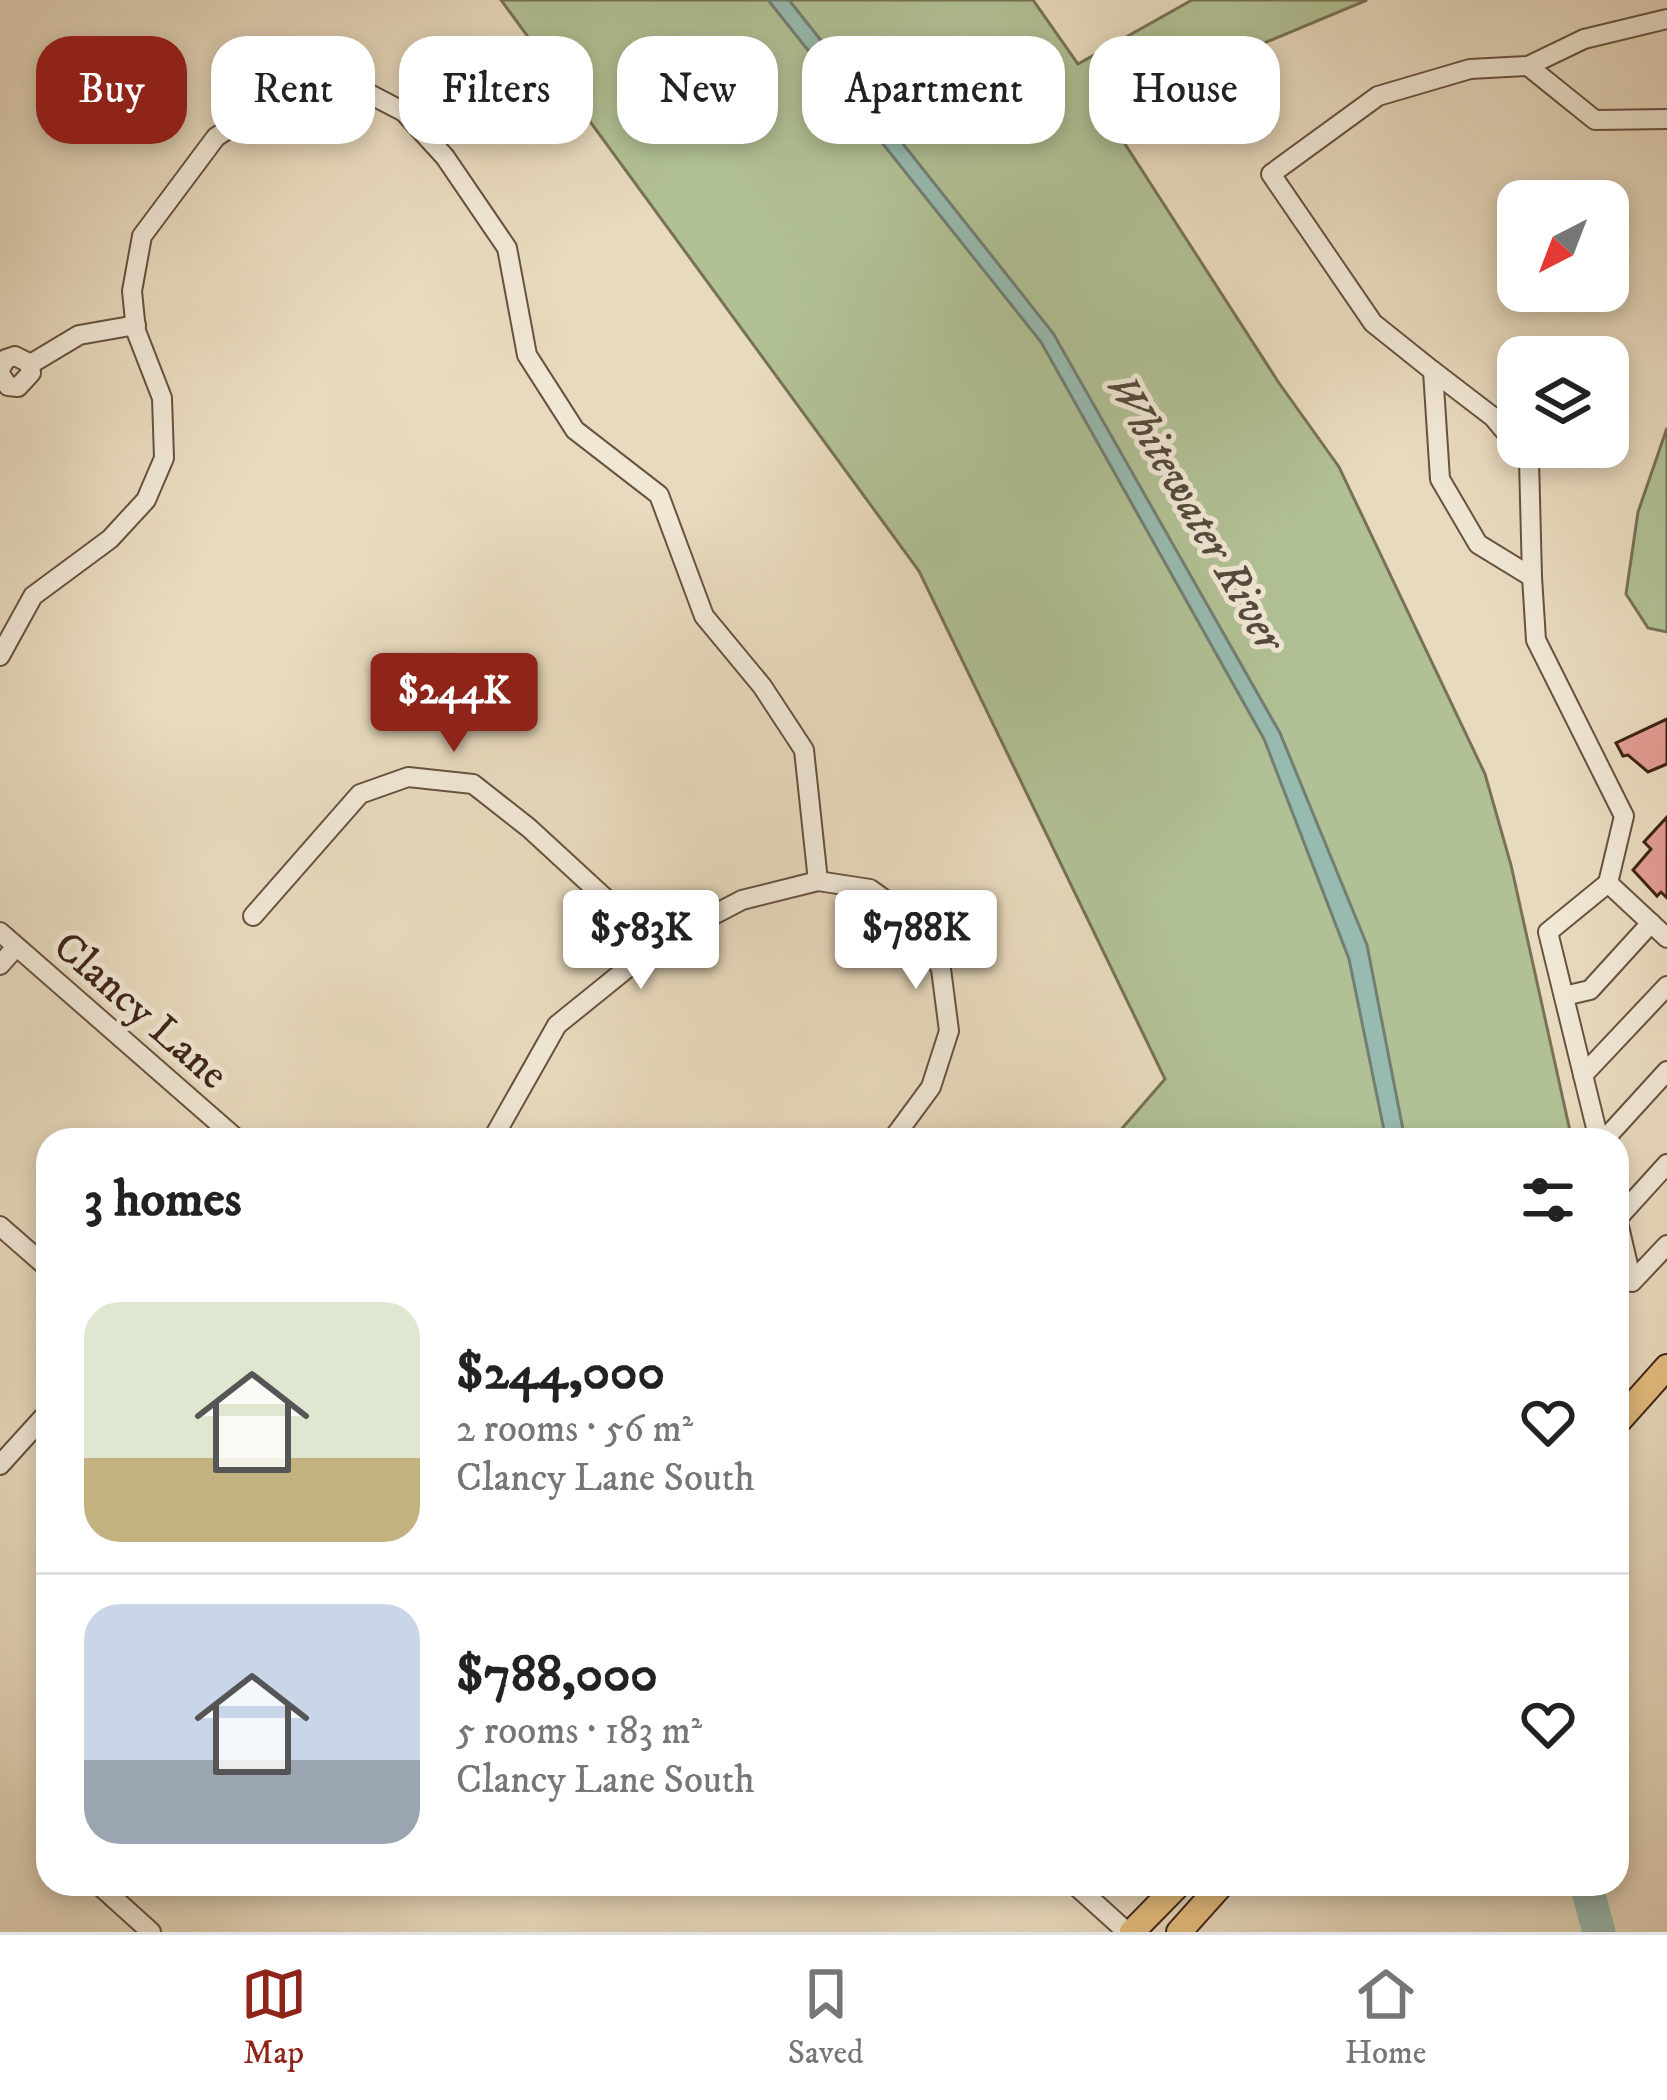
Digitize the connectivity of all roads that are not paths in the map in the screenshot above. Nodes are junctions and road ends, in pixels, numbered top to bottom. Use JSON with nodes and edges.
{"nodes":[{"id":1,"x":1667,"y":19,"type":"edge"},
{"id":2,"x":1528,"y":66,"type":"junction"},
{"id":3,"x":1667,"y":118,"type":"edge"},
{"id":4,"x":136,"y":325,"type":"junction"},
{"id":5,"x":0,"y":371,"type":"edge"},
{"id":6,"x":1433,"y":371,"type":"junction"},
{"id":7,"x":1497,"y":422,"type":"edge"},
{"id":8,"x":1529,"y":468,"type":"edge"},
{"id":9,"x":1532,"y":577,"type":"junction"},
{"id":10,"x":0,"y":656,"type":"edge"},
{"id":11,"x":818,"y":881,"type":"junction"},
{"id":12,"x":1607,"y":884,"type":"junction"},
{"id":13,"x":253,"y":916,"type":"dead end"},
{"id":14,"x":1651,"y":923,"type":"junction"},
{"id":15,"x":0,"y":932,"type":"edge"},
{"id":16,"x":1667,"y":938,"type":"edge"},
{"id":17,"x":656,"y":945,"type":"junction"},
{"id":18,"x":16,"y":947,"type":"junction"},
{"id":19,"x":0,"y":965,"type":"edge"},
{"id":20,"x":1667,"y":986,"type":"edge"},
{"id":21,"x":1564,"y":996,"type":"junction"},
{"id":22,"x":1667,"y":1071,"type":"edge"},
{"id":23,"x":1583,"y":1075,"type":"junction"},
{"id":24,"x":224,"y":1128,"type":"edge"},
{"id":25,"x":500,"y":1128,"type":"edge"},
{"id":26,"x":901,"y":1128,"type":"edge"},
{"id":27,"x":1598,"y":1128,"type":"edge"},
{"id":28,"x":1612,"y":1128,"type":"edge"},
{"id":29,"x":1667,"y":1164,"type":"edge"},
{"id":30,"x":1629,"y":1205,"type":"edge"},
{"id":31,"x":0,"y":1226,"type":"edge"},
{"id":32,"x":1667,"y":1245,"type":"edge"},
{"id":33,"x":36,"y":1258,"type":"edge"},
{"id":34,"x":1629,"y":1266,"type":"edge"},
{"id":35,"x":1667,"y":1367,"type":"edge"},
{"id":36,"x":1629,"y":1409,"type":"edge"},
{"id":37,"x":36,"y":1425,"type":"edge"},
{"id":38,"x":0,"y":1465,"type":"edge"},
{"id":39,"x":111,"y":1896,"type":"edge"},
{"id":40,"x":1088,"y":1896,"type":"edge"},
{"id":41,"x":1167,"y":1896,"type":"edge"},
{"id":42,"x":1211,"y":1896,"type":"edge"},
{"id":43,"x":151,"y":1932,"type":"edge"},
{"id":44,"x":1130,"y":1932,"type":"edge"},
{"id":45,"x":1179,"y":1932,"type":"edge"}],
"edges":[{"from":1,"to":2,"type":"street"},
{"from":2,"to":3,"type":"street"},
{"from":2,"to":6,"type":"street"},
{"from":4,"to":5,"type":"street"},
{"from":4,"to":10,"type":"street"},
{"from":4,"to":11,"type":"street"},
{"from":6,"to":7,"type":"street"},
{"from":6,"to":9,"type":"street"},
{"from":8,"to":9,"type":"street"},
{"from":9,"to":12,"type":"street"},
{"from":11,"to":17,"type":"street"},
{"from":11,"to":26,"type":"street"},
{"from":12,"to":14,"type":"street"},
{"from":12,"to":21,"type":"street"},
{"from":13,"to":17,"type":"street"},
{"from":14,"to":16,"type":"street"},
{"from":14,"to":21,"type":"street"},
{"from":15,"to":18,"type":"street","name":"Clancy Lane"},
{"from":17,"to":25,"type":"street"},
{"from":18,"to":19,"type":"street"},
{"from":18,"to":24,"type":"street","name":"Clancy Lane"},
{"from":20,"to":23,"type":"street"},
{"from":21,"to":23,"type":"street"},
{"from":22,"to":28,"type":"street"},
{"from":23,"to":27,"type":"street"},
{"from":29,"to":30,"type":"street"},
{"from":31,"to":33,"type":"street"},
{"from":32,"to":34,"type":"street"},
{"from":35,"to":36,"type":"main road"},
{"from":37,"to":38,"type":"street"},
{"from":39,"to":43,"type":"street"},
{"from":40,"to":44,"type":"street"},
{"from":41,"to":44,"type":"main road"},
{"from":42,"to":45,"type":"main road"}]}
